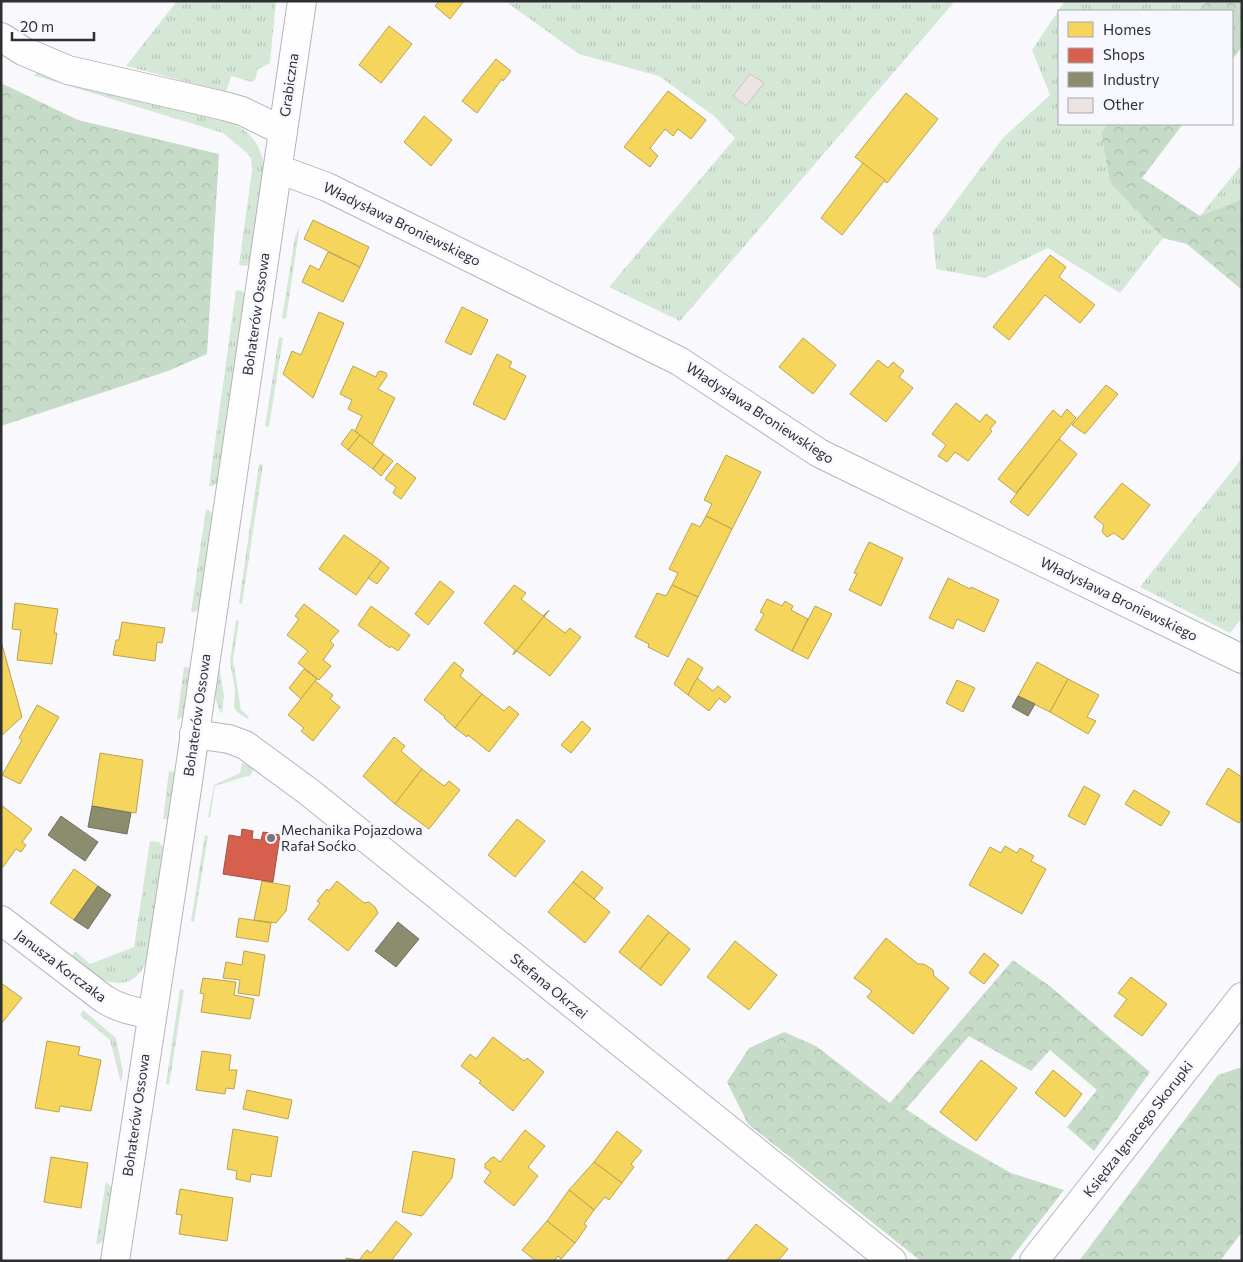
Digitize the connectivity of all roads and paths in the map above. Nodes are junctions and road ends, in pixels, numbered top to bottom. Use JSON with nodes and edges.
{"nodes":[{"id":1,"x":302,"y":1,"type":"edge"},
{"id":2,"x":1,"y":37,"type":"edge"},
{"id":3,"x":283,"y":130,"type":"junction"},
{"id":4,"x":278,"y":169,"type":"junction"},
{"id":5,"x":1242,"y":659,"type":"edge"},
{"id":6,"x":194,"y":734,"type":"junction"},
{"id":7,"x":1,"y":920,"type":"edge"},
{"id":8,"x":1242,"y":997,"type":"edge"},
{"id":9,"x":151,"y":1014,"type":"junction"},
{"id":10,"x":115,"y":1261,"type":"edge"},
{"id":11,"x":892,"y":1261,"type":"edge"},
{"id":12,"x":1034,"y":1261,"type":"edge"}],
"edges":[{"from":1,"to":3,"type":"street","name":"Grabiczna"},
{"from":2,"to":3,"type":"street"},
{"from":3,"to":4,"type":"street","name":"Grabiczna"},
{"from":4,"to":5,"type":"street","name":"Władysława Broniewskiego"},
{"from":4,"to":6,"type":"street","name":"Bohaterów Ossowa"},
{"from":6,"to":9,"type":"street","name":"Bohaterów Ossowa"},
{"from":6,"to":11,"type":"street","name":"Stefana Okrzei"},
{"from":7,"to":9,"type":"street","name":"Janusza Korczaka"},
{"from":8,"to":12,"type":"street","name":"Księdza Ignacego Skorupki"},
{"from":9,"to":10,"type":"street","name":"Bohaterów Ossowa"}]}
